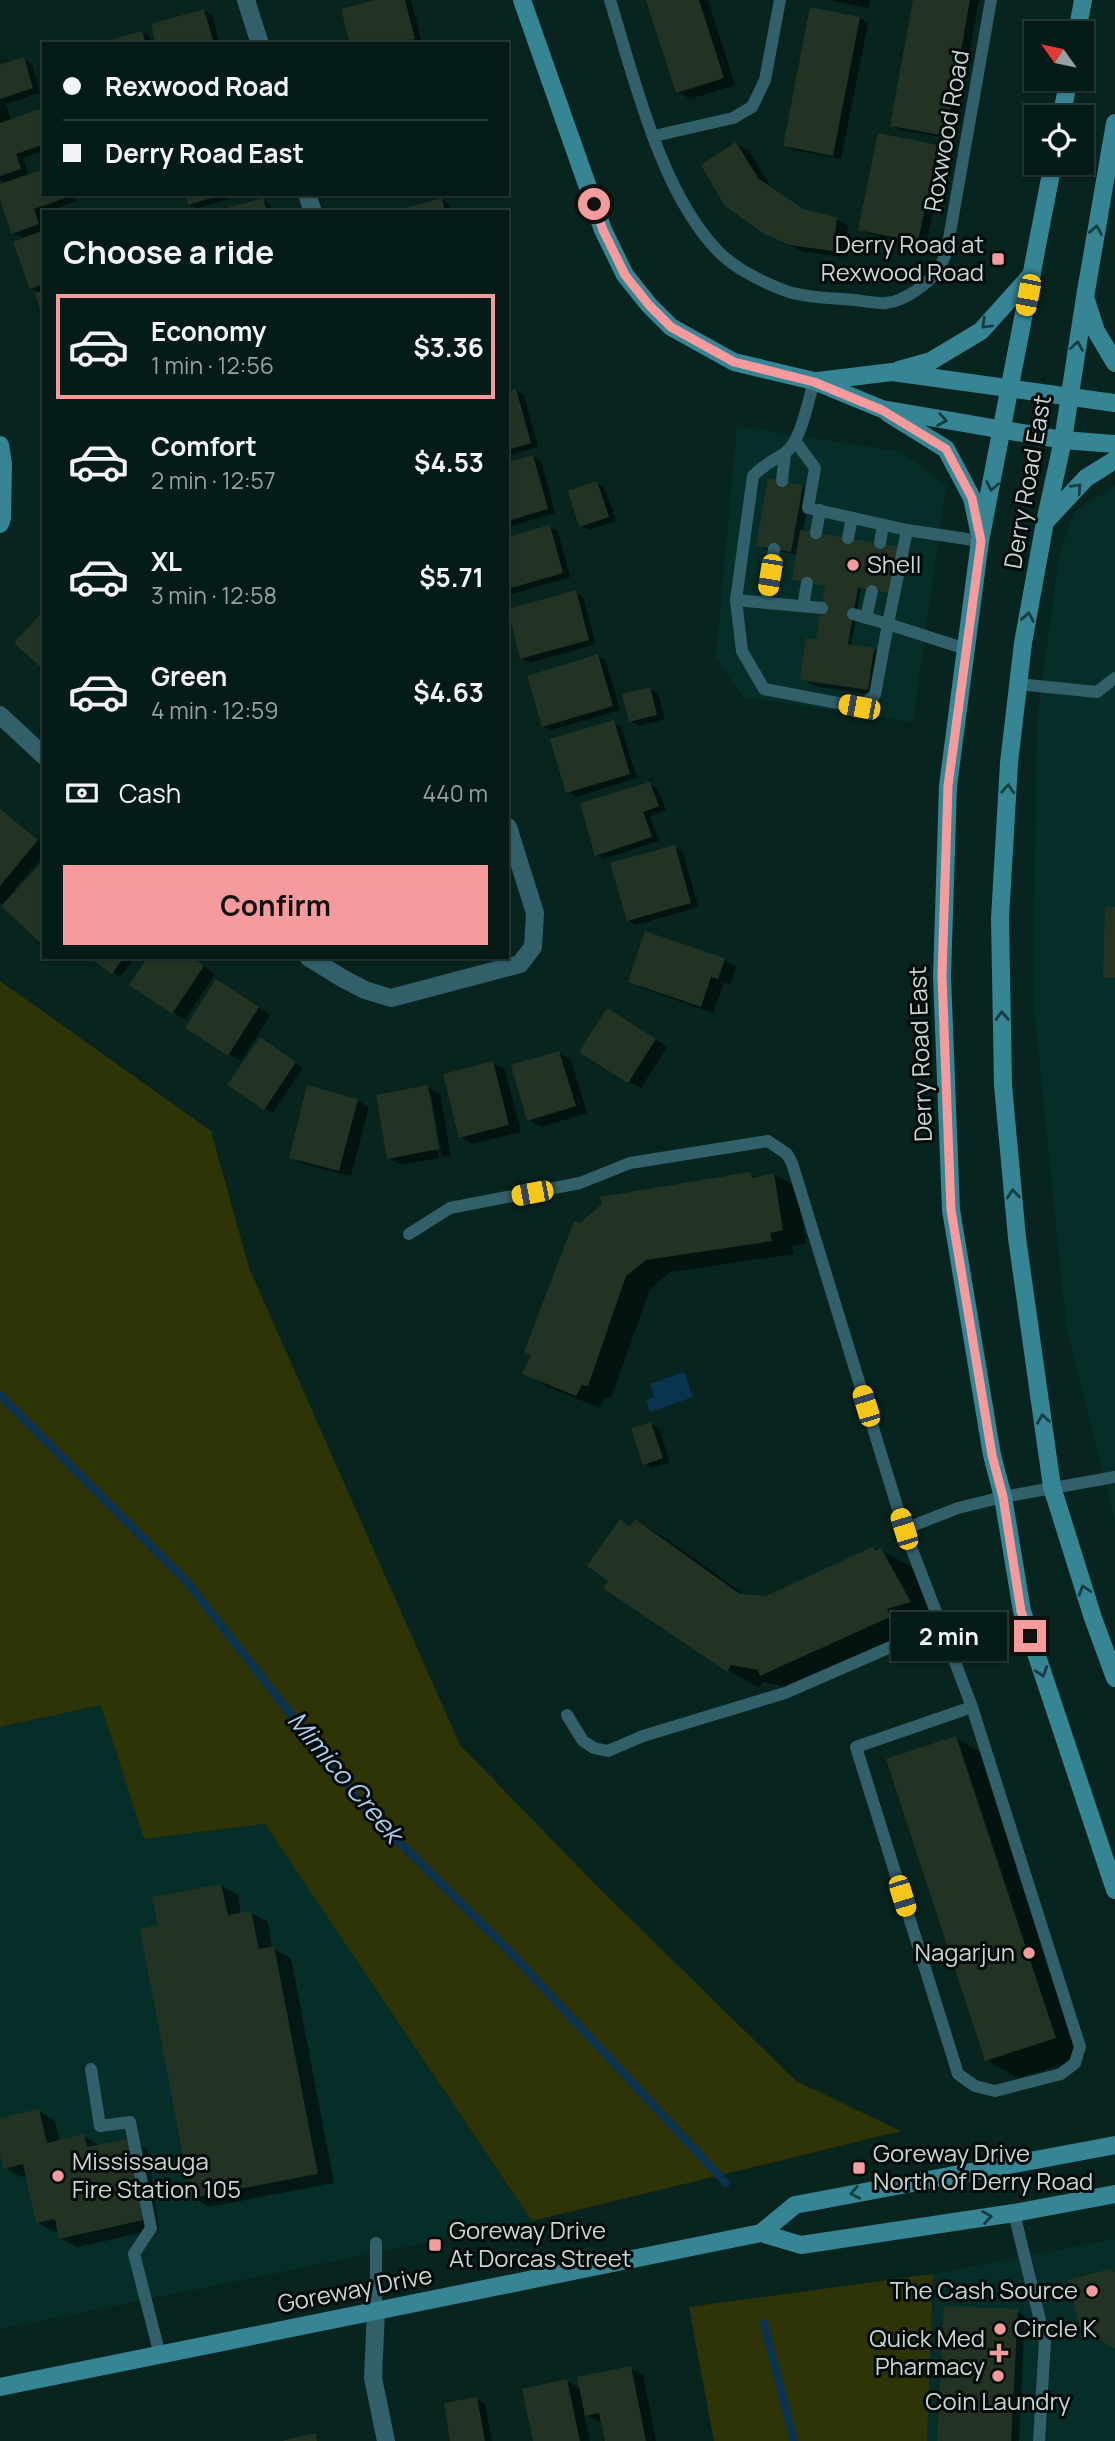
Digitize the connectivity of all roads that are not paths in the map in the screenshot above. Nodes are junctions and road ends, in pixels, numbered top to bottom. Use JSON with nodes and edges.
{"nodes":[{"id":1,"x":246,"y":0,"type":"edge"},
{"id":2,"x":522,"y":0,"type":"edge"},
{"id":3,"x":610,"y":0,"type":"edge"},
{"id":4,"x":780,"y":0,"type":"edge"},
{"id":5,"x":991,"y":0,"type":"edge"},
{"id":6,"x":1083,"y":0,"type":"edge"},
{"id":7,"x":1079,"y":21,"type":"edge"},
{"id":8,"x":259,"y":42,"type":"edge"},
{"id":9,"x":1115,"y":123,"type":"edge"},
{"id":10,"x":654,"y":136,"type":"junction"},
{"id":11,"x":1051,"y":175,"type":"edge"},
{"id":12,"x":1032,"y":274,"type":"junction"},
{"id":13,"x":1085,"y":297,"type":"junction"},
{"id":14,"x":1115,"y":363,"type":"edge"},
{"id":15,"x":892,"y":372,"type":"junction"},
{"id":16,"x":814,"y":382,"type":"junction"},
{"id":17,"x":1009,"y":388,"type":"junction"},
{"id":18,"x":1068,"y":396,"type":"junction"},
{"id":19,"x":1115,"y":403,"type":"edge"},
{"id":20,"x":882,"y":410,"type":"junction"},
{"id":21,"x":1003,"y":430,"type":"junction"},
{"id":22,"x":1063,"y":440,"type":"junction"},
{"id":23,"x":796,"y":442,"type":"junction"},
{"id":24,"x":1115,"y":444,"type":"edge"},
{"id":25,"x":0,"y":445,"type":"edge"},
{"id":26,"x":785,"y":453,"type":"junction"},
{"id":27,"x":1115,"y":460,"type":"edge"},
{"id":28,"x":782,"y":481,"type":"dead end"},
{"id":29,"x":820,"y":510,"type":"junction"},
{"id":30,"x":852,"y":518,"type":"junction"},
{"id":31,"x":1045,"y":522,"type":"junction"},
{"id":32,"x":0,"y":524,"type":"edge"},
{"id":33,"x":883,"y":525,"type":"junction"},
{"id":34,"x":907,"y":530,"type":"junction"},
{"id":35,"x":816,"y":533,"type":"dead end"},
{"id":36,"x":848,"y":538,"type":"dead end"},
{"id":37,"x":981,"y":541,"type":"junction"},
{"id":38,"x":880,"y":543,"type":"dead end"},
{"id":39,"x":774,"y":549,"type":"dead end"},
{"id":40,"x":807,"y":583,"type":"dead end"},
{"id":41,"x":872,"y":591,"type":"dead end"},
{"id":42,"x":736,"y":600,"type":"junction"},
{"id":43,"x":766,"y":602,"type":"junction"},
{"id":44,"x":803,"y":606,"type":"junction"},
{"id":45,"x":822,"y":608,"type":"dead end"},
{"id":46,"x":853,"y":614,"type":"dead end"},
{"id":47,"x":866,"y":618,"type":"junction"},
{"id":48,"x":888,"y":624,"type":"junction"},
{"id":49,"x":966,"y":649,"type":"junction"},
{"id":50,"x":1115,"y":678,"type":"edge"},
{"id":51,"x":1018,"y":684,"type":"junction"},
{"id":52,"x":0,"y":715,"type":"edge"},
{"id":53,"x":42,"y":754,"type":"edge"},
{"id":54,"x":509,"y":830,"type":"edge"},
{"id":55,"x":311,"y":959,"type":"edge"},
{"id":56,"x":409,"y":1234,"type":"dead end"},
{"id":57,"x":1115,"y":1477,"type":"edge"},
{"id":58,"x":1052,"y":1487,"type":"junction"},
{"id":59,"x":1003,"y":1497,"type":"junction"},
{"id":60,"x":904,"y":1529,"type":"junction"},
{"id":61,"x":941,"y":1625,"type":"junction"},
{"id":62,"x":1115,"y":1678,"type":"edge"},
{"id":63,"x":972,"y":1707,"type":"junction"},
{"id":64,"x":567,"y":1715,"type":"dead end"},
{"id":65,"x":1115,"y":1890,"type":"edge"},
{"id":66,"x":91,"y":2070,"type":"dead end"},
{"id":67,"x":1115,"y":2145,"type":"edge"},
{"id":68,"x":1115,"y":2194,"type":"edge"},
{"id":69,"x":1014,"y":2213,"type":"junction"},
{"id":70,"x":761,"y":2233,"type":"junction"},
{"id":71,"x":376,"y":2243,"type":"dead end"},
{"id":72,"x":376,"y":2311,"type":"junction"},
{"id":73,"x":160,"y":2355,"type":"junction"},
{"id":74,"x":0,"y":2387,"type":"edge"},
{"id":75,"x":386,"y":2441,"type":"edge"},
{"id":76,"x":1039,"y":2441,"type":"edge"}],
"edges":[{"from":1,"to":8,"type":"street"},
{"from":2,"to":16,"type":"main road"},
{"from":3,"to":10,"type":"lane","name":"Roxwood Road"},
{"from":4,"to":10,"type":"lane"},
{"from":5,"to":10,"type":"lane","name":"Roxwood Road"},
{"from":6,"to":7,"type":"main road"},
{"from":13,"to":9,"type":"main road","name":"Derry Road East","one_way":true},
{"from":11,"to":12,"type":"main road","name":"Derry Road East"},
{"from":12,"to":15,"type":"main road","one_way":true},
{"from":12,"to":17,"type":"main road","name":"Derry Road East"},
{"from":13,"to":14,"type":"main road"},
{"from":18,"to":13,"type":"main road","name":"Derry Road East","one_way":true},
{"from":15,"to":16,"type":"main road"},
{"from":15,"to":17,"type":"main road"},
{"from":16,"to":20,"type":"main road"},
{"from":16,"to":23,"type":"lane"},
{"from":17,"to":18,"type":"main road"},
{"from":17,"to":21,"type":"main road","name":"Derry Road East"},
{"from":18,"to":19,"type":"main road"},
{"from":18,"to":22,"type":"main road","name":"Derry Road East"},
{"from":20,"to":21,"type":"main road","one_way":true},
{"from":20,"to":37,"type":"main road"},
{"from":21,"to":22,"type":"main road"},
{"from":21,"to":37,"type":"main road","name":"Derry Road East","one_way":true},
{"from":22,"to":24,"type":"main road"},
{"from":22,"to":31,"type":"main road","name":"Derry Road East"},
{"from":23,"to":26,"type":"lane"},
{"from":23,"to":29,"type":"lane"},
{"from":25,"to":32,"type":"main road"},
{"from":26,"to":28,"type":"lane"},
{"from":26,"to":42,"type":"lane"},
{"from":31,"to":27,"type":"main road","one_way":true},
{"from":29,"to":30,"type":"lane"},
{"from":29,"to":35,"type":"lane"},
{"from":30,"to":33,"type":"lane"},
{"from":30,"to":36,"type":"lane"},
{"from":51,"to":31,"type":"main road","name":"Derry Road East","one_way":true},
{"from":33,"to":34,"type":"lane"},
{"from":33,"to":38,"type":"lane"},
{"from":34,"to":37,"type":"lane"},
{"from":34,"to":48,"type":"lane"},
{"from":37,"to":49,"type":"main road","name":"Derry Road East"},
{"from":39,"to":43,"type":"lane"},
{"from":40,"to":44,"type":"lane"},
{"from":41,"to":47,"type":"lane"},
{"from":42,"to":43,"type":"lane"},
{"from":42,"to":48,"type":"lane"},
{"from":43,"to":44,"type":"lane"},
{"from":44,"to":45,"type":"lane"},
{"from":46,"to":47,"type":"lane"},
{"from":47,"to":48,"type":"lane"},
{"from":48,"to":49,"type":"lane"},
{"from":49,"to":59,"type":"main road","name":"Derry Road East"},
{"from":50,"to":51,"type":"lane"},
{"from":58,"to":51,"type":"main road","name":"Derry Road East","one_way":true},
{"from":52,"to":53,"type":"street"},
{"from":54,"to":55,"type":"street"},
{"from":56,"to":60,"type":"lane"},
{"from":57,"to":58,"type":"lane"},
{"from":58,"to":59,"type":"lane"},
{"from":62,"to":58,"type":"main road","name":"Derry Road East","one_way":true},
{"from":59,"to":60,"type":"lane"},
{"from":59,"to":65,"type":"main road","name":"Derry Road East","one_way":true},
{"from":60,"to":61,"type":"lane"},
{"from":61,"to":63,"type":"lane"},
{"from":61,"to":64,"type":"lane"},
{"from":63,"to":63,"type":"lane"},
{"from":66,"to":73,"type":"lane"},
{"from":67,"to":70,"type":"main road","name":"Goreway Drive","one_way":true},
{"from":68,"to":69,"type":"main road","name":"Goreway Drive"},
{"from":70,"to":69,"type":"main road","name":"Goreway Drive","one_way":true},
{"from":69,"to":76,"type":"lane"},
{"from":70,"to":72,"type":"main road","name":"Goreway Drive"},
{"from":71,"to":72,"type":"lane"},
{"from":72,"to":73,"type":"main road","name":"Goreway Drive"},
{"from":72,"to":75,"type":"street"},
{"from":73,"to":74,"type":"main road","name":"Goreway Drive"}]}
